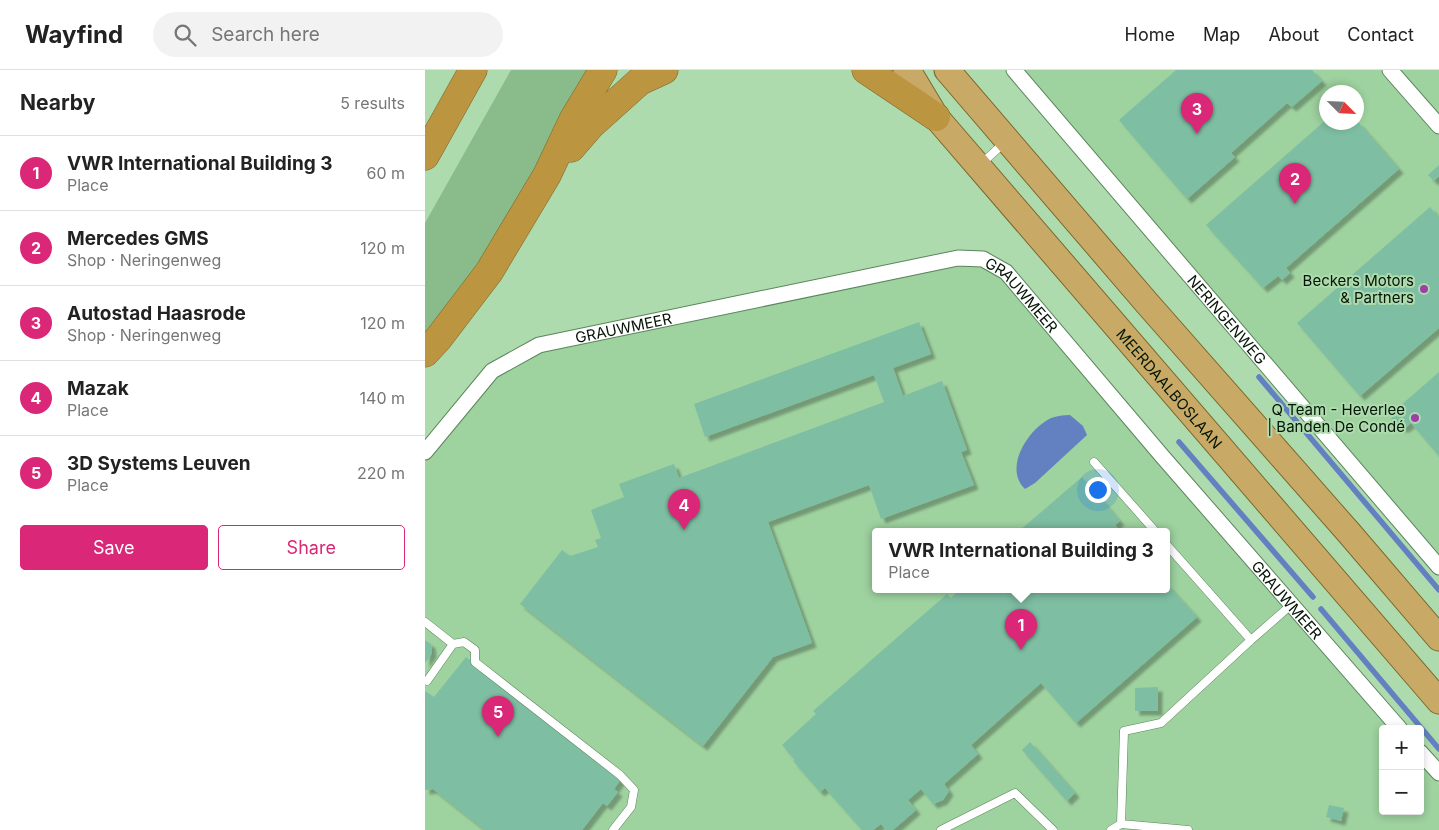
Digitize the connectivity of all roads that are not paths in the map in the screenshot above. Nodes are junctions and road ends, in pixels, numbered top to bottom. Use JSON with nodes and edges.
{"nodes":[{"id":1,"x":473,"y":70,"type":"edge"},
{"id":2,"x":603,"y":70,"type":"edge"},
{"id":3,"x":663,"y":70,"type":"edge"},
{"id":4,"x":866,"y":70,"type":"edge"},
{"id":5,"x":907,"y":70,"type":"edge"},
{"id":6,"x":947,"y":70,"type":"edge"},
{"id":7,"x":1014,"y":70,"type":"edge"},
{"id":8,"x":1391,"y":70,"type":"edge"},
{"id":9,"x":936,"y":117,"type":"junction"},
{"id":10,"x":1439,"y":126,"type":"edge"},
{"id":11,"x":1007,"y":140,"type":"junction"},
{"id":12,"x":425,"y":156,"type":"edge"},
{"id":13,"x":978,"y":167,"type":"junction"},
{"id":14,"x":547,"y":175,"type":"junction"},
{"id":15,"x":425,"y":353,"type":"edge"},
{"id":16,"x":425,"y":452,"type":"edge"},
{"id":17,"x":1094,"y":462,"type":"dead end"},
{"id":18,"x":1152,"y":528,"type":"edge"},
{"id":19,"x":1170,"y":549,"type":"edge"},
{"id":20,"x":1439,"y":567,"type":"edge"},
{"id":21,"x":1291,"y":605,"type":"junction"},
{"id":22,"x":425,"y":622,"type":"edge"},
{"id":23,"x":1439,"y":638,"type":"edge"},
{"id":24,"x":1251,"y":640,"type":"junction"},
{"id":25,"x":453,"y":644,"type":"junction"},
{"id":26,"x":427,"y":681,"type":"dead end"},
{"id":27,"x":1439,"y":701,"type":"edge"},
{"id":28,"x":1396,"y":725,"type":"edge"},
{"id":29,"x":1424,"y":757,"type":"edge"},
{"id":30,"x":1439,"y":774,"type":"edge"},
{"id":31,"x":1121,"y":824,"type":"junction"},
{"id":32,"x":613,"y":830,"type":"edge"},
{"id":33,"x":941,"y":830,"type":"edge"},
{"id":34,"x":1053,"y":830,"type":"edge"},
{"id":35,"x":1111,"y":830,"type":"edge"},
{"id":36,"x":1188,"y":830,"type":"edge"}],
"edges":[{"from":1,"to":12,"type":"highway"},
{"from":2,"to":14,"type":"highway"},
{"from":3,"to":14,"type":"highway"},
{"from":4,"to":9,"type":"highway"},
{"from":5,"to":9,"type":"highway","name":"MEERDAALBOSLAAN"},
{"from":6,"to":11,"type":"highway"},
{"from":7,"to":20,"type":"street","name":"NERINGENWEG"},
{"from":8,"to":10,"type":"street"},
{"from":9,"to":13,"type":"highway","name":"MEERDAALBOSLAAN"},
{"from":11,"to":13,"type":"lane"},
{"from":11,"to":23,"type":"highway"},
{"from":13,"to":27,"type":"highway","name":"MEERDAALBOSLAAN"},
{"from":14,"to":15,"type":"highway"},
{"from":16,"to":21,"type":"street","name":"GRAUWMEER"},
{"from":17,"to":18,"type":"lane"},
{"from":19,"to":24,"type":"lane"},
{"from":21,"to":24,"type":"lane"},
{"from":21,"to":28,"type":"street","name":"GRAUWMEER"},
{"from":22,"to":25,"type":"lane"},
{"from":24,"to":31,"type":"lane"},
{"from":25,"to":26,"type":"lane"},
{"from":25,"to":32,"type":"lane"},
{"from":29,"to":30,"type":"street"},
{"from":31,"to":35,"type":"lane"},
{"from":31,"to":36,"type":"lane"},
{"from":33,"to":34,"type":"lane"}]}
